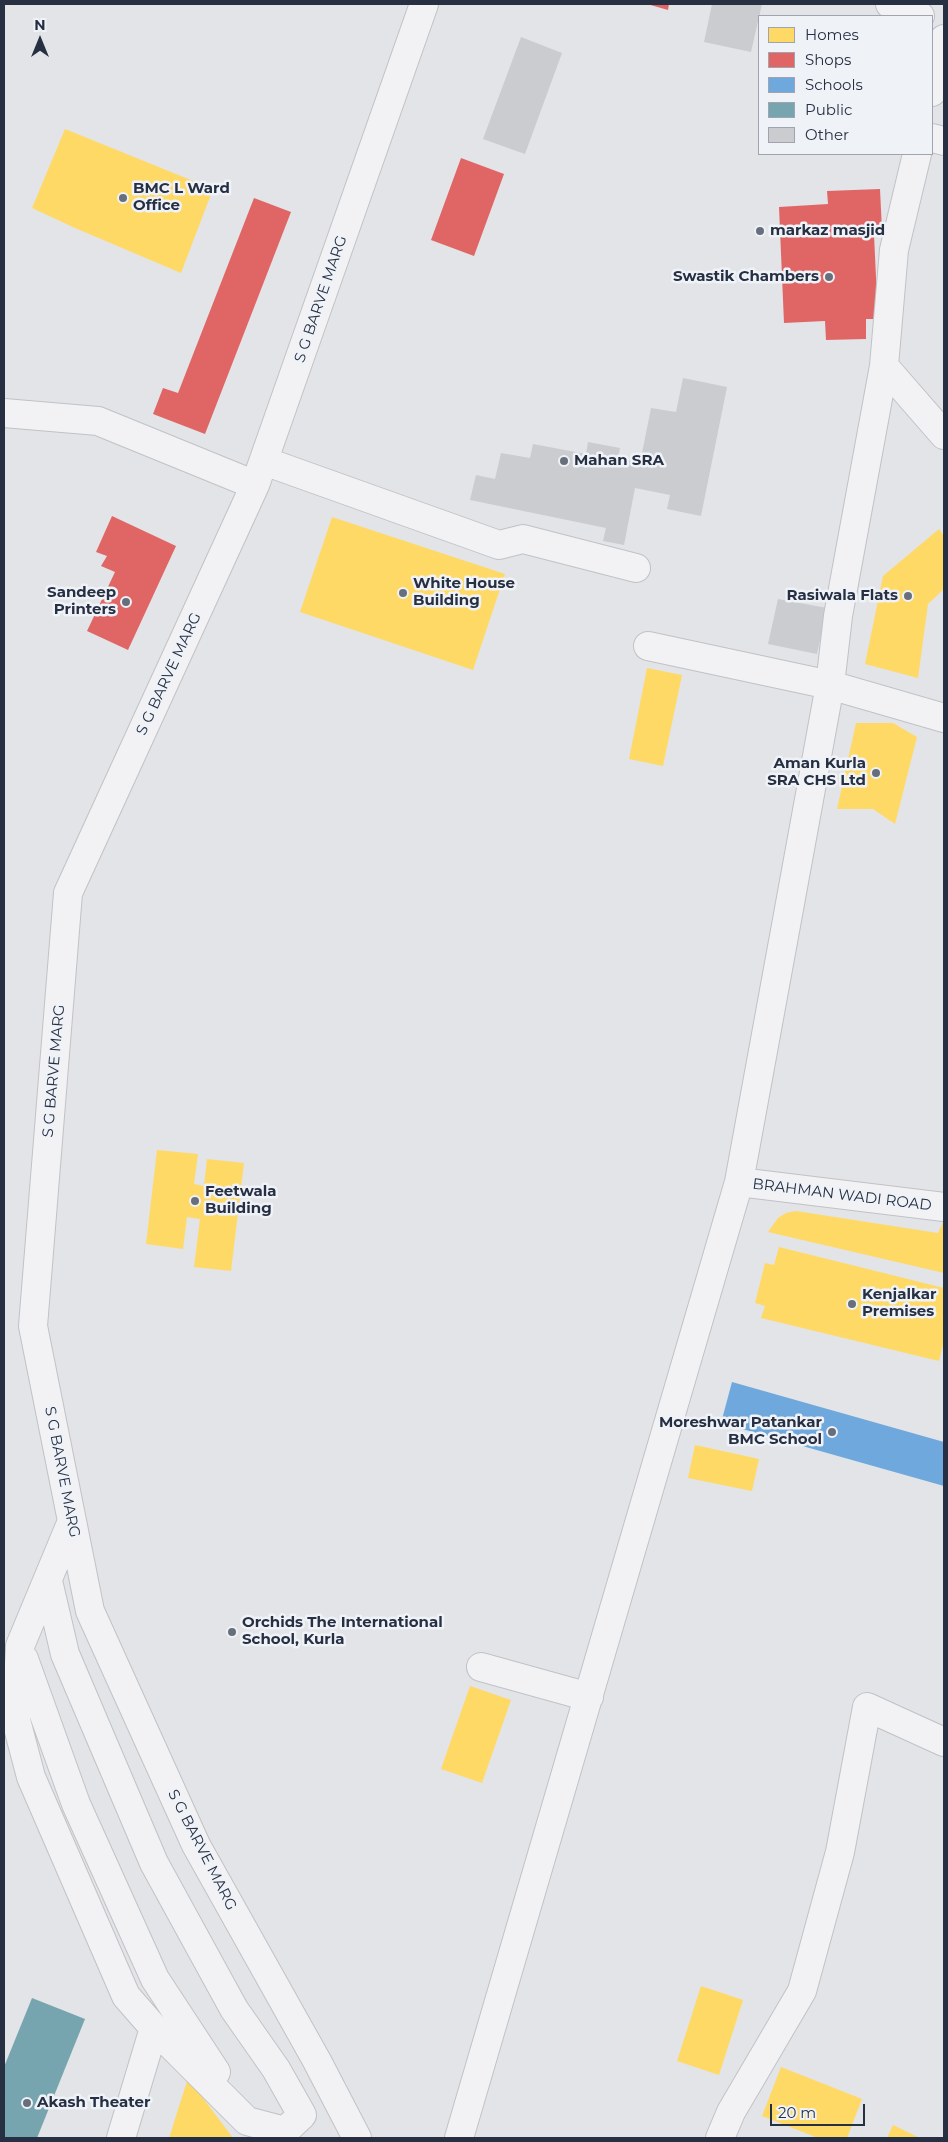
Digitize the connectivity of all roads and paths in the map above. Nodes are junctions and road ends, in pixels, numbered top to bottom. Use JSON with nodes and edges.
{"nodes":[{"id":1,"x":424,"y":4,"type":"edge"},
{"id":2,"x":890,"y":4,"type":"edge"},
{"id":3,"x":918,"y":15,"type":"edge"},
{"id":4,"x":933,"y":23,"type":"edge"},
{"id":5,"x":944,"y":42,"type":"edge"},
{"id":6,"x":933,"y":88,"type":"edge"},
{"id":7,"x":917,"y":155,"type":"edge"},
{"id":8,"x":884,"y":366,"type":"junction"},
{"id":9,"x":4,"y":413,"type":"edge"},
{"id":10,"x":944,"y":435,"type":"edge"},
{"id":11,"x":259,"y":473,"type":"junction"},
{"id":12,"x":636,"y":568,"type":"dead end"},
{"id":13,"x":648,"y":646,"type":"dead end"},
{"id":14,"x":830,"y":686,"type":"junction"},
{"id":15,"x":944,"y":718,"type":"edge"},
{"id":16,"x":740,"y":1182,"type":"junction"},
{"id":17,"x":944,"y":1207,"type":"edge"},
{"id":18,"x":72,"y":1520,"type":"junction"},
{"id":19,"x":48,"y":1581,"type":"junction"},
{"id":20,"x":20,"y":1646,"type":"junction"},
{"id":21,"x":481,"y":1667,"type":"dead end"},
{"id":22,"x":588,"y":1697,"type":"junction"},
{"id":23,"x":944,"y":1742,"type":"edge"},
{"id":24,"x":154,"y":2028,"type":"junction"},
{"id":25,"x":302,"y":2115,"type":"junction"},
{"id":26,"x":247,"y":2121,"type":"junction"},
{"id":27,"x":353,"y":2131,"type":"edge"},
{"id":28,"x":121,"y":2138,"type":"edge"},
{"id":29,"x":459,"y":2138,"type":"edge"},
{"id":30,"x":720,"y":2138,"type":"edge"}],
"edges":[{"from":1,"to":11,"type":"street","name":"S G BARVE MARG"},
{"from":2,"to":3,"type":"street"},
{"from":4,"to":5,"type":"street"},
{"from":5,"to":6,"type":"street"},
{"from":7,"to":8,"type":"street"},
{"from":8,"to":10,"type":"street"},
{"from":8,"to":14,"type":"street"},
{"from":9,"to":11,"type":"street"},
{"from":11,"to":12,"type":"street"},
{"from":11,"to":18,"type":"street","name":"S G BARVE MARG"},
{"from":13,"to":14,"type":"street"},
{"from":14,"to":15,"type":"street"},
{"from":14,"to":16,"type":"street"},
{"from":16,"to":17,"type":"street","name":"BRAHMAN WADI ROAD"},
{"from":16,"to":22,"type":"street"},
{"from":18,"to":19,"type":"street"},
{"from":18,"to":27,"type":"street","name":"S G BARVE MARG"},
{"from":19,"to":20,"type":"street"},
{"from":19,"to":25,"type":"street"},
{"from":20,"to":24,"type":"street"},
{"from":20,"to":26,"type":"street"},
{"from":21,"to":22,"type":"street"},
{"from":22,"to":29,"type":"street"},
{"from":23,"to":30,"type":"street"},
{"from":24,"to":26,"type":"street"},
{"from":24,"to":28,"type":"street"},
{"from":25,"to":26,"type":"street"},
{"from":25,"to":27,"type":"street"}]}
